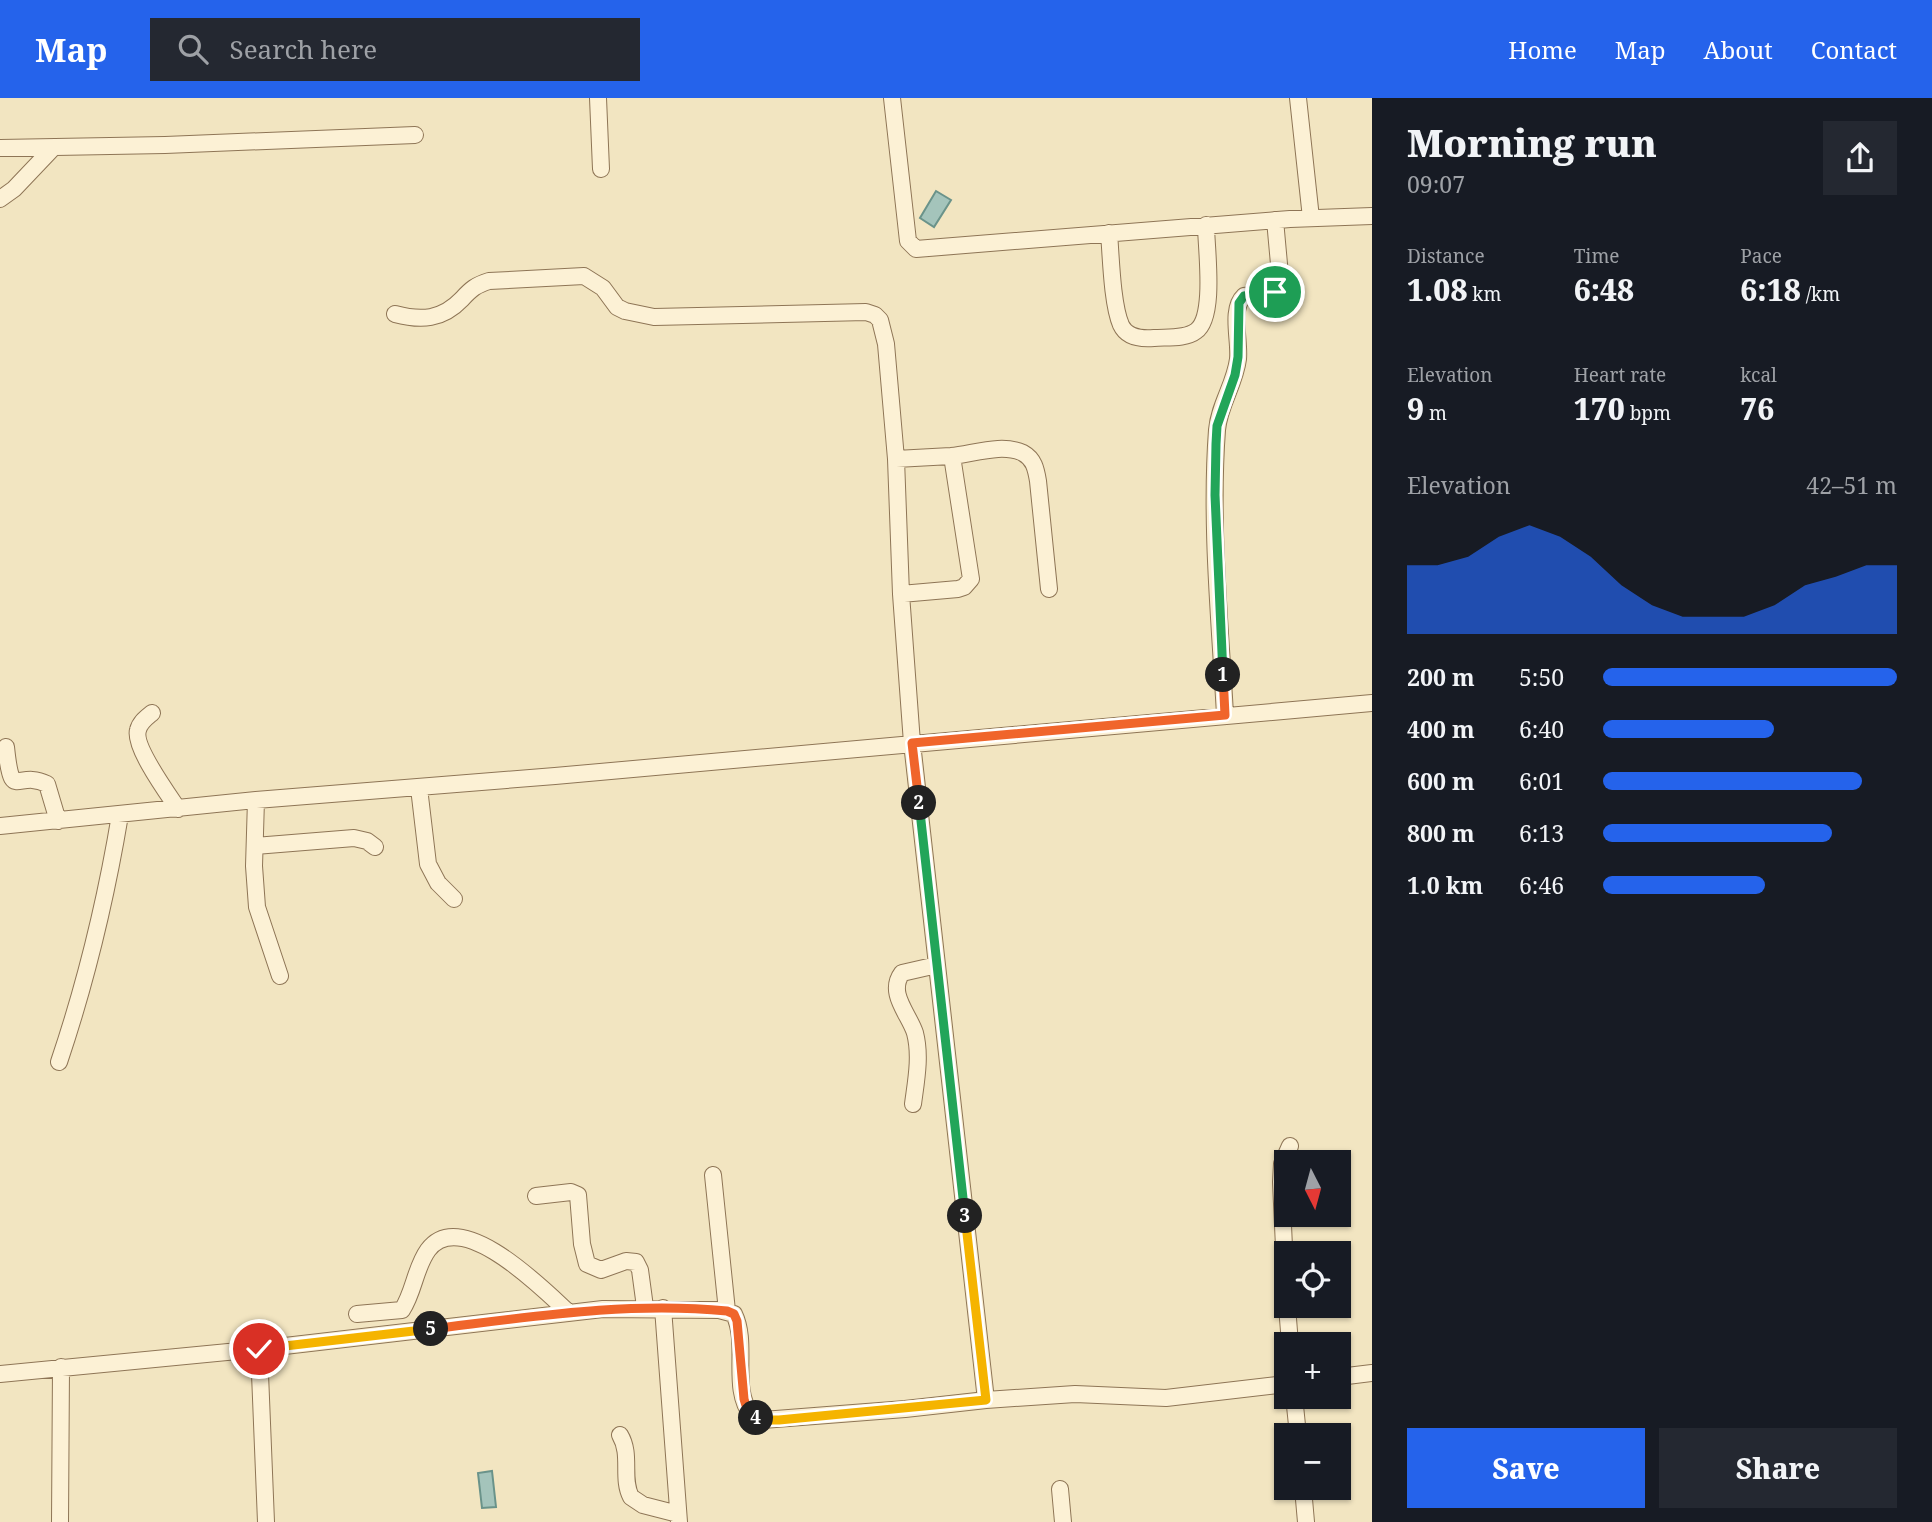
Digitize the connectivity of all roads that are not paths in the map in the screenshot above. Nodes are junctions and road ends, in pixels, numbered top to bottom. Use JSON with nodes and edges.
{"nodes":[{"id":1,"x":598,"y":98,"type":"edge"},
{"id":2,"x":892,"y":98,"type":"edge"},
{"id":3,"x":1298,"y":98,"type":"edge"},
{"id":4,"x":415,"y":135,"type":"dead end"},
{"id":5,"x":0,"y":148,"type":"edge"},
{"id":6,"x":52,"y":149,"type":"junction"},
{"id":7,"x":601,"y":169,"type":"dead end"},
{"id":8,"x":0,"y":199,"type":"edge"},
{"id":9,"x":1372,"y":216,"type":"edge"},
{"id":10,"x":1311,"y":218,"type":"junction"},
{"id":11,"x":1275,"y":220,"type":"junction"},
{"id":12,"x":1206,"y":225,"type":"junction"},
{"id":13,"x":1109,"y":233,"type":"junction"},
{"id":14,"x":395,"y":314,"type":"dead end"},
{"id":15,"x":952,"y":456,"type":"junction"},
{"id":16,"x":896,"y":459,"type":"junction"},
{"id":17,"x":1049,"y":589,"type":"dead end"},
{"id":18,"x":901,"y":594,"type":"junction"},
{"id":19,"x":1372,"y":702,"type":"edge"},
{"id":20,"x":152,"y":713,"type":"dead end"},
{"id":21,"x":1225,"y":715,"type":"junction"},
{"id":22,"x":912,"y":743,"type":"junction"},
{"id":23,"x":6,"y":747,"type":"dead end"},
{"id":24,"x":419,"y":788,"type":"junction"},
{"id":25,"x":256,"y":800,"type":"junction"},
{"id":26,"x":177,"y":809,"type":"junction"},
{"id":27,"x":120,"y":815,"type":"junction"},
{"id":28,"x":58,"y":821,"type":"junction"},
{"id":29,"x":0,"y":827,"type":"edge"},
{"id":30,"x":255,"y":846,"type":"junction"},
{"id":31,"x":375,"y":847,"type":"dead end"},
{"id":32,"x":454,"y":899,"type":"dead end"},
{"id":33,"x":937,"y":965,"type":"junction"},
{"id":34,"x":280,"y":976,"type":"dead end"},
{"id":35,"x":59,"y":1062,"type":"dead end"},
{"id":36,"x":913,"y":1104,"type":"dead end"},
{"id":37,"x":1290,"y":1146,"type":"dead end"},
{"id":38,"x":713,"y":1175,"type":"dead end"},
{"id":39,"x":536,"y":1196,"type":"dead end"},
{"id":40,"x":1284,"y":1241,"type":"edge"},
{"id":41,"x":645,"y":1307,"type":"junction"},
{"id":42,"x":663,"y":1308,"type":"junction"},
{"id":43,"x":727,"y":1311,"type":"junction"},
{"id":44,"x":568,"y":1312,"type":"junction"},
{"id":45,"x":357,"y":1314,"type":"dead end"},
{"id":46,"x":259,"y":1349,"type":"junction"},
{"id":47,"x":61,"y":1367,"type":"junction"},
{"id":48,"x":1372,"y":1373,"type":"edge"},
{"id":49,"x":0,"y":1374,"type":"edge"},
{"id":50,"x":1351,"y":1376,"type":"edge"},
{"id":51,"x":1274,"y":1385,"type":"edge"},
{"id":52,"x":986,"y":1400,"type":"junction"},
{"id":53,"x":620,"y":1434,"type":"dead end"},
{"id":54,"x":1060,"y":1489,"type":"dead end"},
{"id":55,"x":1304,"y":1500,"type":"edge"},
{"id":56,"x":679,"y":1518,"type":"edge"},
{"id":57,"x":60,"y":1522,"type":"edge"},
{"id":58,"x":267,"y":1522,"type":"edge"},
{"id":59,"x":1063,"y":1522,"type":"edge"},
{"id":60,"x":1306,"y":1522,"type":"edge"}],
"edges":[{"from":1,"to":7,"type":"street"},
{"from":2,"to":13,"type":"street"},
{"from":3,"to":10,"type":"street"},
{"from":4,"to":6,"type":"street"},
{"from":5,"to":6,"type":"street"},
{"from":6,"to":8,"type":"street"},
{"from":9,"to":10,"type":"street"},
{"from":10,"to":11,"type":"street"},
{"from":11,"to":12,"type":"street"},
{"from":11,"to":21,"type":"street"},
{"from":12,"to":13,"type":"street"},
{"from":12,"to":13,"type":"street"},
{"from":14,"to":16,"type":"street"},
{"from":15,"to":16,"type":"street"},
{"from":15,"to":17,"type":"street"},
{"from":15,"to":18,"type":"street"},
{"from":16,"to":18,"type":"street"},
{"from":18,"to":22,"type":"street"},
{"from":19,"to":21,"type":"street"},
{"from":20,"to":26,"type":"street"},
{"from":21,"to":22,"type":"street"},
{"from":22,"to":24,"type":"street"},
{"from":22,"to":33,"type":"street"},
{"from":23,"to":28,"type":"street"},
{"from":24,"to":25,"type":"street"},
{"from":24,"to":32,"type":"street"},
{"from":25,"to":26,"type":"street"},
{"from":25,"to":30,"type":"street"},
{"from":26,"to":27,"type":"street"},
{"from":27,"to":28,"type":"street"},
{"from":27,"to":35,"type":"street"},
{"from":28,"to":29,"type":"street"},
{"from":30,"to":31,"type":"street"},
{"from":30,"to":34,"type":"street"},
{"from":33,"to":36,"type":"street"},
{"from":33,"to":52,"type":"street"},
{"from":37,"to":40,"type":"street"},
{"from":38,"to":43,"type":"street"},
{"from":39,"to":41,"type":"street"},
{"from":41,"to":42,"type":"street"},
{"from":41,"to":44,"type":"street"},
{"from":42,"to":43,"type":"street"},
{"from":42,"to":56,"type":"street"},
{"from":43,"to":52,"type":"street"},
{"from":44,"to":45,"type":"street"},
{"from":44,"to":46,"type":"street"},
{"from":46,"to":47,"type":"street"},
{"from":46,"to":58,"type":"street"},
{"from":47,"to":49,"type":"street"},
{"from":47,"to":57,"type":"street"},
{"from":48,"to":50,"type":"street"},
{"from":51,"to":52,"type":"street"},
{"from":53,"to":56,"type":"street"},
{"from":54,"to":59,"type":"street"},
{"from":55,"to":60,"type":"street"}]}
